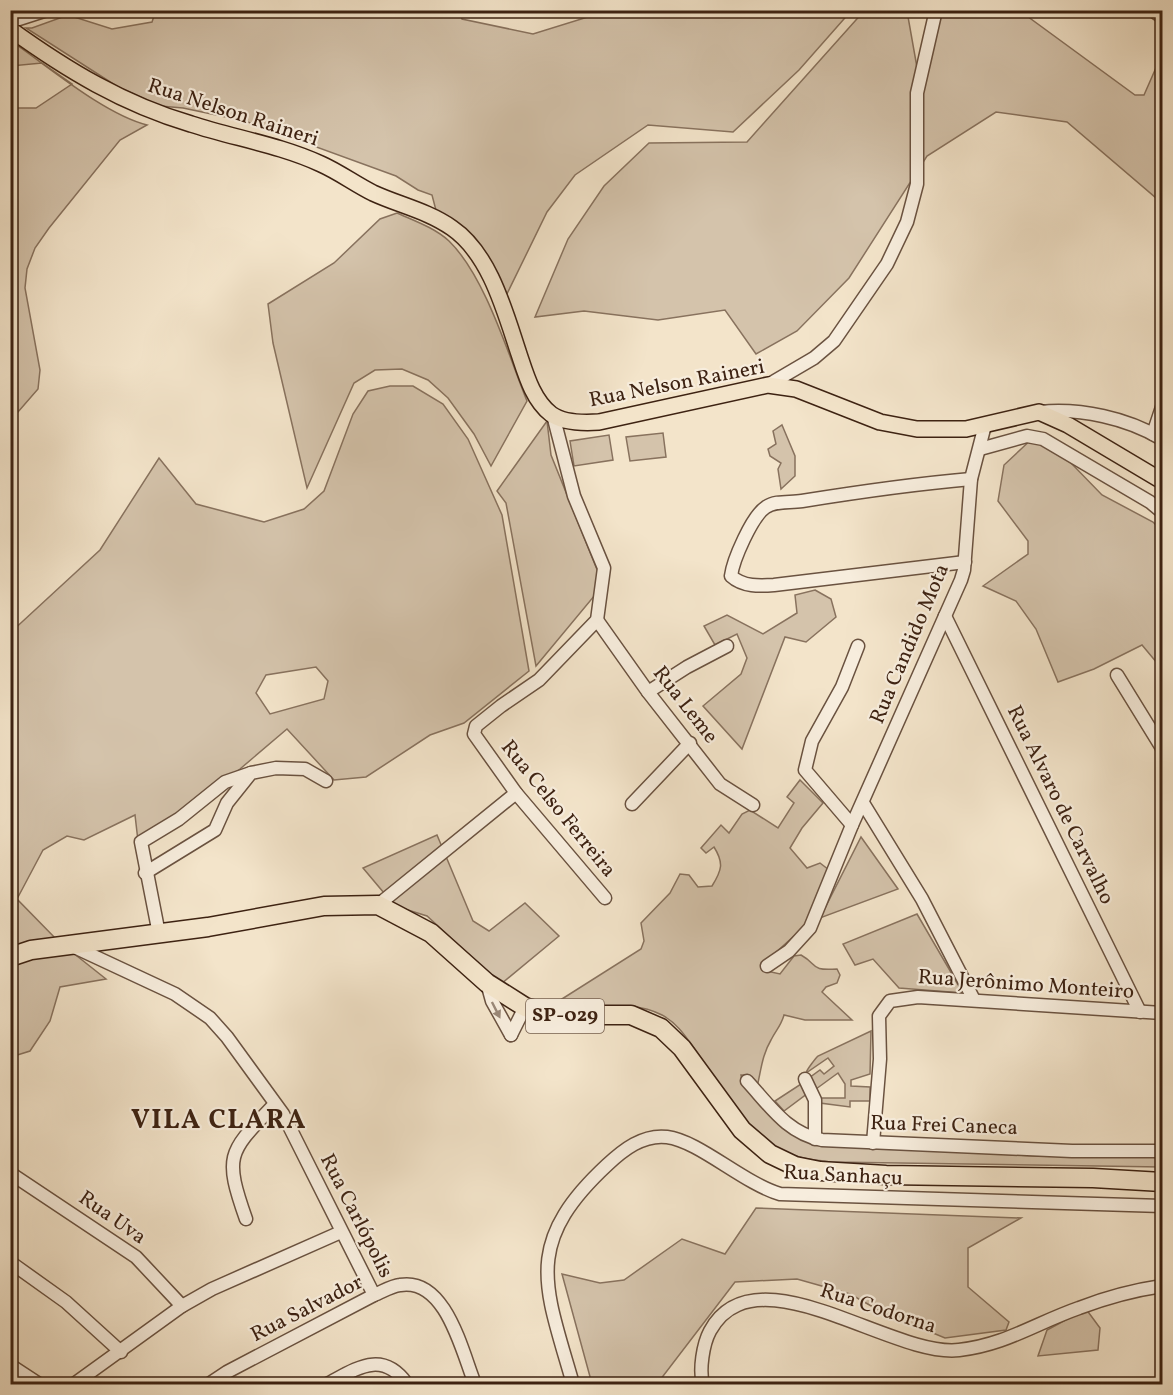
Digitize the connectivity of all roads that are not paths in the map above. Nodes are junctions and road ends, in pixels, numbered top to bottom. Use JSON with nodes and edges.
{"nodes":[{"id":1,"x":47,"y":10,"type":"edge"},
{"id":2,"x":936,"y":10,"type":"edge"},
{"id":3,"x":1152,"y":10,"type":"edge"},
{"id":4,"x":1162,"y":16,"type":"edge"},
{"id":5,"x":10,"y":19,"type":"edge"},
{"id":6,"x":10,"y":29,"type":"edge"},
{"id":7,"x":768,"y":385,"type":"junction"},
{"id":8,"x":1162,"y":407,"type":"edge"},
{"id":9,"x":1039,"y":412,"type":"junction"},
{"id":10,"x":553,"y":415,"type":"junction"},
{"id":11,"x":985,"y":425,"type":"junction"},
{"id":12,"x":1158,"y":436,"type":"edge"},
{"id":13,"x":980,"y":448,"type":"junction"},
{"id":14,"x":971,"y":479,"type":"junction"},
{"id":15,"x":1162,"y":482,"type":"edge"},
{"id":16,"x":1162,"y":512,"type":"edge"},
{"id":17,"x":965,"y":562,"type":"junction"},
{"id":18,"x":945,"y":616,"type":"junction"},
{"id":19,"x":597,"y":620,"type":"junction"},
{"id":20,"x":727,"y":646,"type":"dead end"},
{"id":21,"x":858,"y":646,"type":"dead end"},
{"id":22,"x":1118,"y":675,"type":"dead end"},
{"id":23,"x":648,"y":692,"type":"junction"},
{"id":24,"x":690,"y":743,"type":"junction"},
{"id":25,"x":1162,"y":748,"type":"edge"},
{"id":26,"x":252,"y":773,"type":"junction"},
{"id":27,"x":326,"y":781,"type":"dead end"},
{"id":28,"x":516,"y":793,"type":"junction"},
{"id":29,"x":863,"y":803,"type":"junction"},
{"id":30,"x":632,"y":804,"type":"dead end"},
{"id":31,"x":753,"y":804,"type":"dead end"},
{"id":32,"x":852,"y":825,"type":"junction"},
{"id":33,"x":145,"y":873,"type":"junction"},
{"id":34,"x":605,"y":898,"type":"dead end"},
{"id":35,"x":378,"y":905,"type":"junction"},
{"id":36,"x":159,"y":934,"type":"junction"},
{"id":37,"x":70,"y":945,"type":"junction"},
{"id":38,"x":10,"y":957,"type":"edge"},
{"id":39,"x":767,"y":966,"type":"dead end"},
{"id":40,"x":487,"y":983,"type":"junction"},
{"id":41,"x":974,"y":1000,"type":"junction"},
{"id":42,"x":525,"y":1006,"type":"junction"},
{"id":43,"x":1140,"y":1012,"type":"junction"},
{"id":44,"x":1162,"y":1013,"type":"edge"},
{"id":45,"x":805,"y":1079,"type":"dead end"},
{"id":46,"x":747,"y":1081,"type":"dead end"},
{"id":47,"x":275,"y":1104,"type":"junction"},
{"id":48,"x":815,"y":1139,"type":"junction"},
{"id":49,"x":873,"y":1143,"type":"junction"},
{"id":50,"x":1162,"y":1151,"type":"edge"},
{"id":51,"x":10,"y":1173,"type":"edge"},
{"id":52,"x":1162,"y":1175,"type":"edge"},
{"id":53,"x":1093,"y":1178,"type":"junction"},
{"id":54,"x":1162,"y":1182,"type":"edge"},
{"id":55,"x":1162,"y":1206,"type":"edge"},
{"id":56,"x":246,"y":1219,"type":"dead end"},
{"id":57,"x":341,"y":1232,"type":"junction"},
{"id":58,"x":10,"y":1262,"type":"edge"},
{"id":59,"x":1162,"y":1286,"type":"edge"},
{"id":60,"x":374,"y":1295,"type":"junction"},
{"id":61,"x":182,"y":1306,"type":"junction"},
{"id":62,"x":121,"y":1352,"type":"junction"},
{"id":63,"x":10,"y":1365,"type":"edge"},
{"id":64,"x":39,"y":1384,"type":"edge"},
{"id":65,"x":74,"y":1384,"type":"edge"},
{"id":66,"x":210,"y":1384,"type":"edge"},
{"id":67,"x":327,"y":1384,"type":"edge"},
{"id":68,"x":408,"y":1384,"type":"edge"},
{"id":69,"x":475,"y":1384,"type":"edge"},
{"id":70,"x":573,"y":1384,"type":"edge"},
{"id":71,"x":703,"y":1384,"type":"edge"}],
"edges":[{"from":1,"to":5,"type":"street"},
{"from":2,"to":7,"type":"street"},
{"from":3,"to":4,"type":"street"},
{"from":6,"to":10,"type":"main road","name":"Rua Nelson Raineri"},
{"from":7,"to":10,"type":"main road","name":"Rua Nelson Raineri"},
{"from":7,"to":11,"type":"main road","name":"Rua Nelson Raineri"},
{"from":8,"to":12,"type":"street"},
{"from":9,"to":11,"type":"main road","name":"Rua Nelson Raineri"},
{"from":9,"to":12,"type":"street"},
{"from":9,"to":15,"type":"main road"},
{"from":10,"to":19,"type":"street"},
{"from":11,"to":13,"type":"street","name":"Rua Candido Mota"},
{"from":13,"to":14,"type":"street","name":"Rua Candido Mota"},
{"from":13,"to":16,"type":"street"},
{"from":14,"to":17,"type":"street","name":"Rua Candido Mota"},
{"from":14,"to":17,"type":"street"},
{"from":17,"to":18,"type":"street","name":"Rua Candido Mota"},
{"from":18,"to":29,"type":"street","name":"Rua Candido Mota"},
{"from":18,"to":43,"type":"street","name":"Rua Alvaro de Carvalho"},
{"from":19,"to":23,"type":"street","name":"Rua Leme"},
{"from":19,"to":28,"type":"street","name":"Rua Celso Ferreira"},
{"from":20,"to":23,"type":"street"},
{"from":21,"to":32,"type":"street"},
{"from":22,"to":25,"type":"street"},
{"from":23,"to":24,"type":"street","name":"Rua Leme"},
{"from":24,"to":30,"type":"street"},
{"from":24,"to":31,"type":"street","name":"Rua Leme"},
{"from":26,"to":27,"type":"street"},
{"from":26,"to":33,"type":"street"},
{"from":26,"to":33,"type":"street"},
{"from":28,"to":34,"type":"street","name":"Rua Celso Ferreira"},
{"from":28,"to":35,"type":"street"},
{"from":29,"to":32,"type":"street","name":"Rua Candido Mota"},
{"from":29,"to":41,"type":"street"},
{"from":32,"to":39,"type":"street","name":"Rua Candido Mota"},
{"from":33,"to":36,"type":"street"},
{"from":35,"to":36,"type":"highway","number":"SP-029"},
{"from":35,"to":40,"type":"highway","number":"SP-029"},
{"from":36,"to":37,"type":"highway","number":"SP-029"},
{"from":37,"to":38,"type":"highway","number":"SP-029"},
{"from":37,"to":47,"type":"street","name":"Rua Carlópolis"},
{"from":40,"to":42,"type":"highway","number":"SP-029"},
{"from":40,"to":42,"type":"street","one_way":true},
{"from":41,"to":43,"type":"street","name":"Rua Jerônimo Monteiro"},
{"from":41,"to":49,"type":"street","name":"Rua Jerônimo Monteiro"},
{"from":42,"to":53,"type":"highway","number":"SP-029"},
{"from":43,"to":44,"type":"street","name":"Rua Jerônimo Monteiro"},
{"from":45,"to":48,"type":"street"},
{"from":46,"to":48,"type":"street","name":"Rua Frei Caneca"},
{"from":47,"to":56,"type":"street"},
{"from":47,"to":57,"type":"street","name":"Rua Carlópolis"},
{"from":48,"to":49,"type":"street","name":"Rua Frei Caneca"},
{"from":49,"to":50,"type":"street","name":"Rua Frei Caneca"},
{"from":51,"to":61,"type":"street","name":"Rua Uva"},
{"from":52,"to":53,"type":"highway","number":"SP-029"},
{"from":53,"to":54,"type":"highway","number":"SP-029"},
{"from":55,"to":70,"type":"street","name":"Rua Sanhaçu"},
{"from":57,"to":60,"type":"street","name":"Rua Carlópolis"},
{"from":57,"to":61,"type":"street"},
{"from":58,"to":62,"type":"street"},
{"from":59,"to":71,"type":"street","name":"Rua Codorna"},
{"from":60,"to":66,"type":"street","name":"Rua Salvador"},
{"from":60,"to":69,"type":"street","name":"Rua Salvador"},
{"from":61,"to":62,"type":"street"},
{"from":62,"to":65,"type":"street"},
{"from":63,"to":64,"type":"street"},
{"from":67,"to":68,"type":"street"}]}
